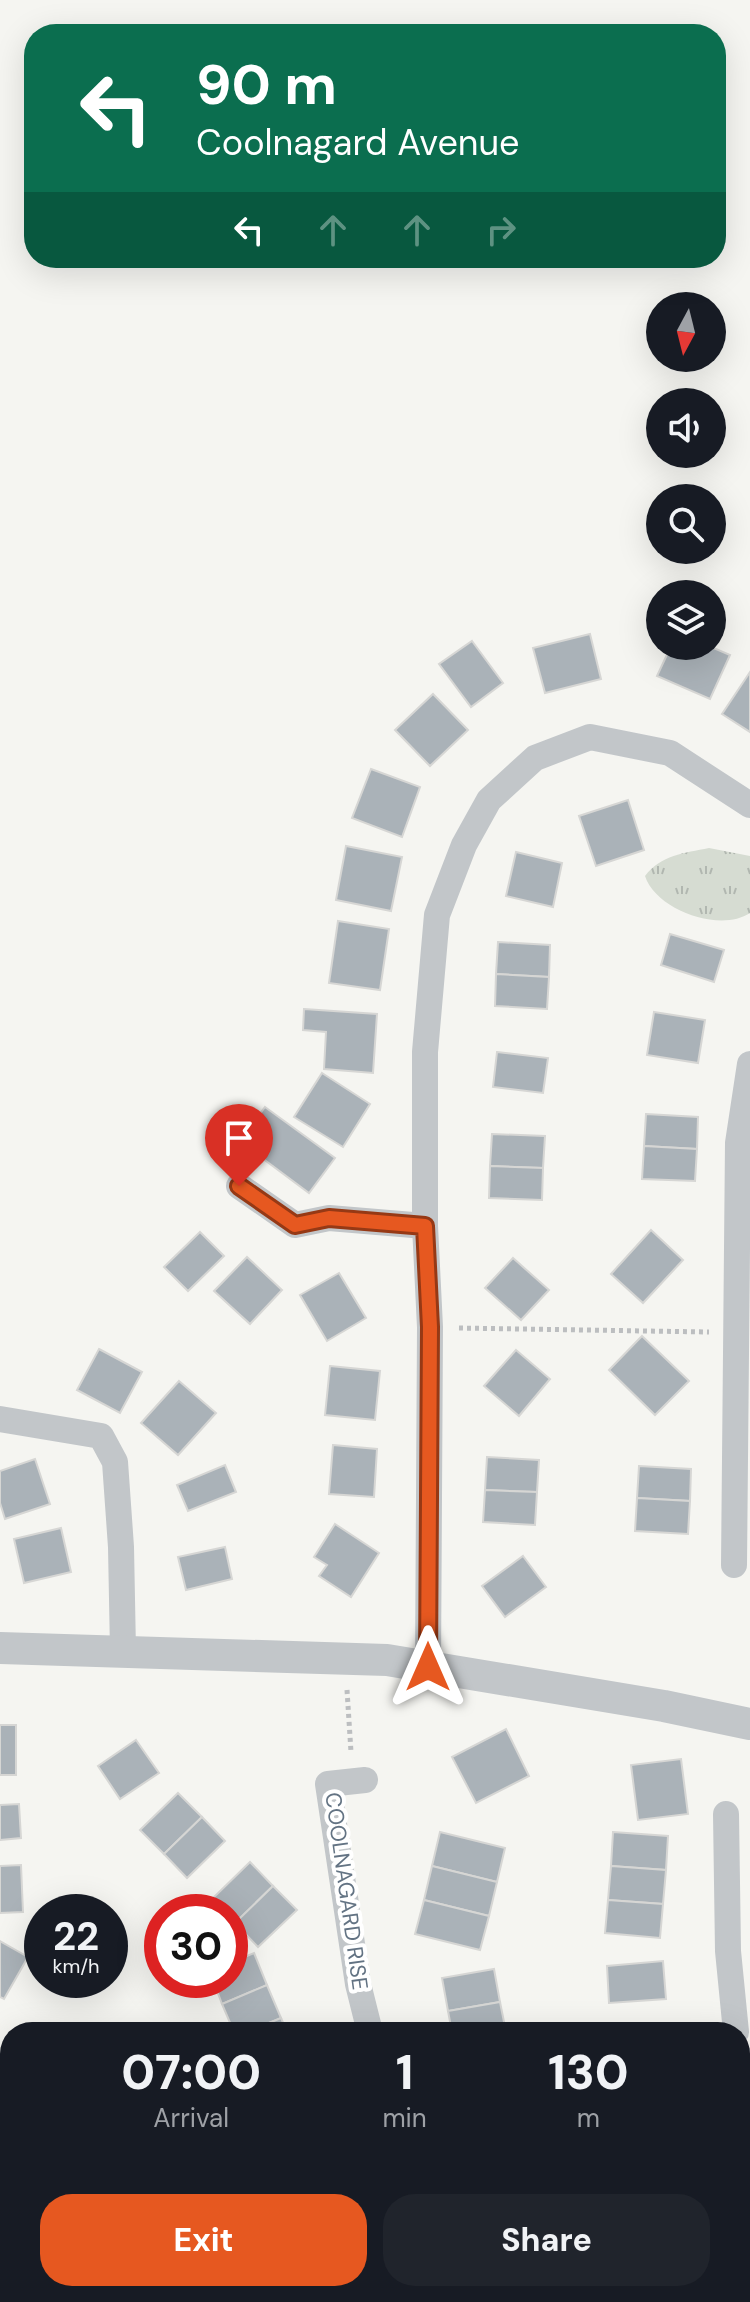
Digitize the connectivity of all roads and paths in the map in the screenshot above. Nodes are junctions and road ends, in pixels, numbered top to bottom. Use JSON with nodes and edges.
{"nodes":[{"id":1,"x":750,"y":805,"type":"edge"},
{"id":2,"x":750,"y":1064,"type":"edge"},
{"id":3,"x":239,"y":1186,"type":"dead end"},
{"id":4,"x":425,"y":1226,"type":"junction"},
{"id":5,"x":430,"y":1327,"type":"junction"},
{"id":6,"x":737,"y":1333,"type":"junction"},
{"id":7,"x":0,"y":1419,"type":"edge"},
{"id":8,"x":734,"y":1565,"type":"dead end"},
{"id":9,"x":0,"y":1648,"type":"edge"},
{"id":10,"x":123,"y":1651,"type":"junction"},
{"id":11,"x":345,"y":1659,"type":"junction"},
{"id":12,"x":428,"y":1667,"type":"junction"},
{"id":13,"x":750,"y":1724,"type":"edge"},
{"id":14,"x":359,"y":1780,"type":"joint"},
{"id":15,"x":726,"y":1814,"type":"dead end"},
{"id":16,"x":739,"y":1951,"type":"edge"},
{"id":17,"x":368,"y":2022,"type":"edge"},
{"id":18,"x":736,"y":2022,"type":"edge"}],
"edges":[{"from":1,"to":4,"type":"street"},
{"from":2,"to":6,"type":"street"},
{"from":3,"to":4,"type":"street"},
{"from":4,"to":5,"type":"street"},
{"from":5,"to":6,"type":"path"},
{"from":5,"to":12,"type":"street"},
{"from":6,"to":8,"type":"street"},
{"from":7,"to":10,"type":"street"},
{"from":9,"to":10,"type":"street"},
{"from":10,"to":11,"type":"street"},
{"from":11,"to":12,"type":"street"},
{"from":11,"to":14,"type":"path"},
{"from":12,"to":13,"type":"street"},
{"from":14,"to":17,"type":"street","name":"COOLNAGARD RISE"},
{"from":15,"to":16,"type":"street"},
{"from":16,"to":18,"type":"street"}]}
